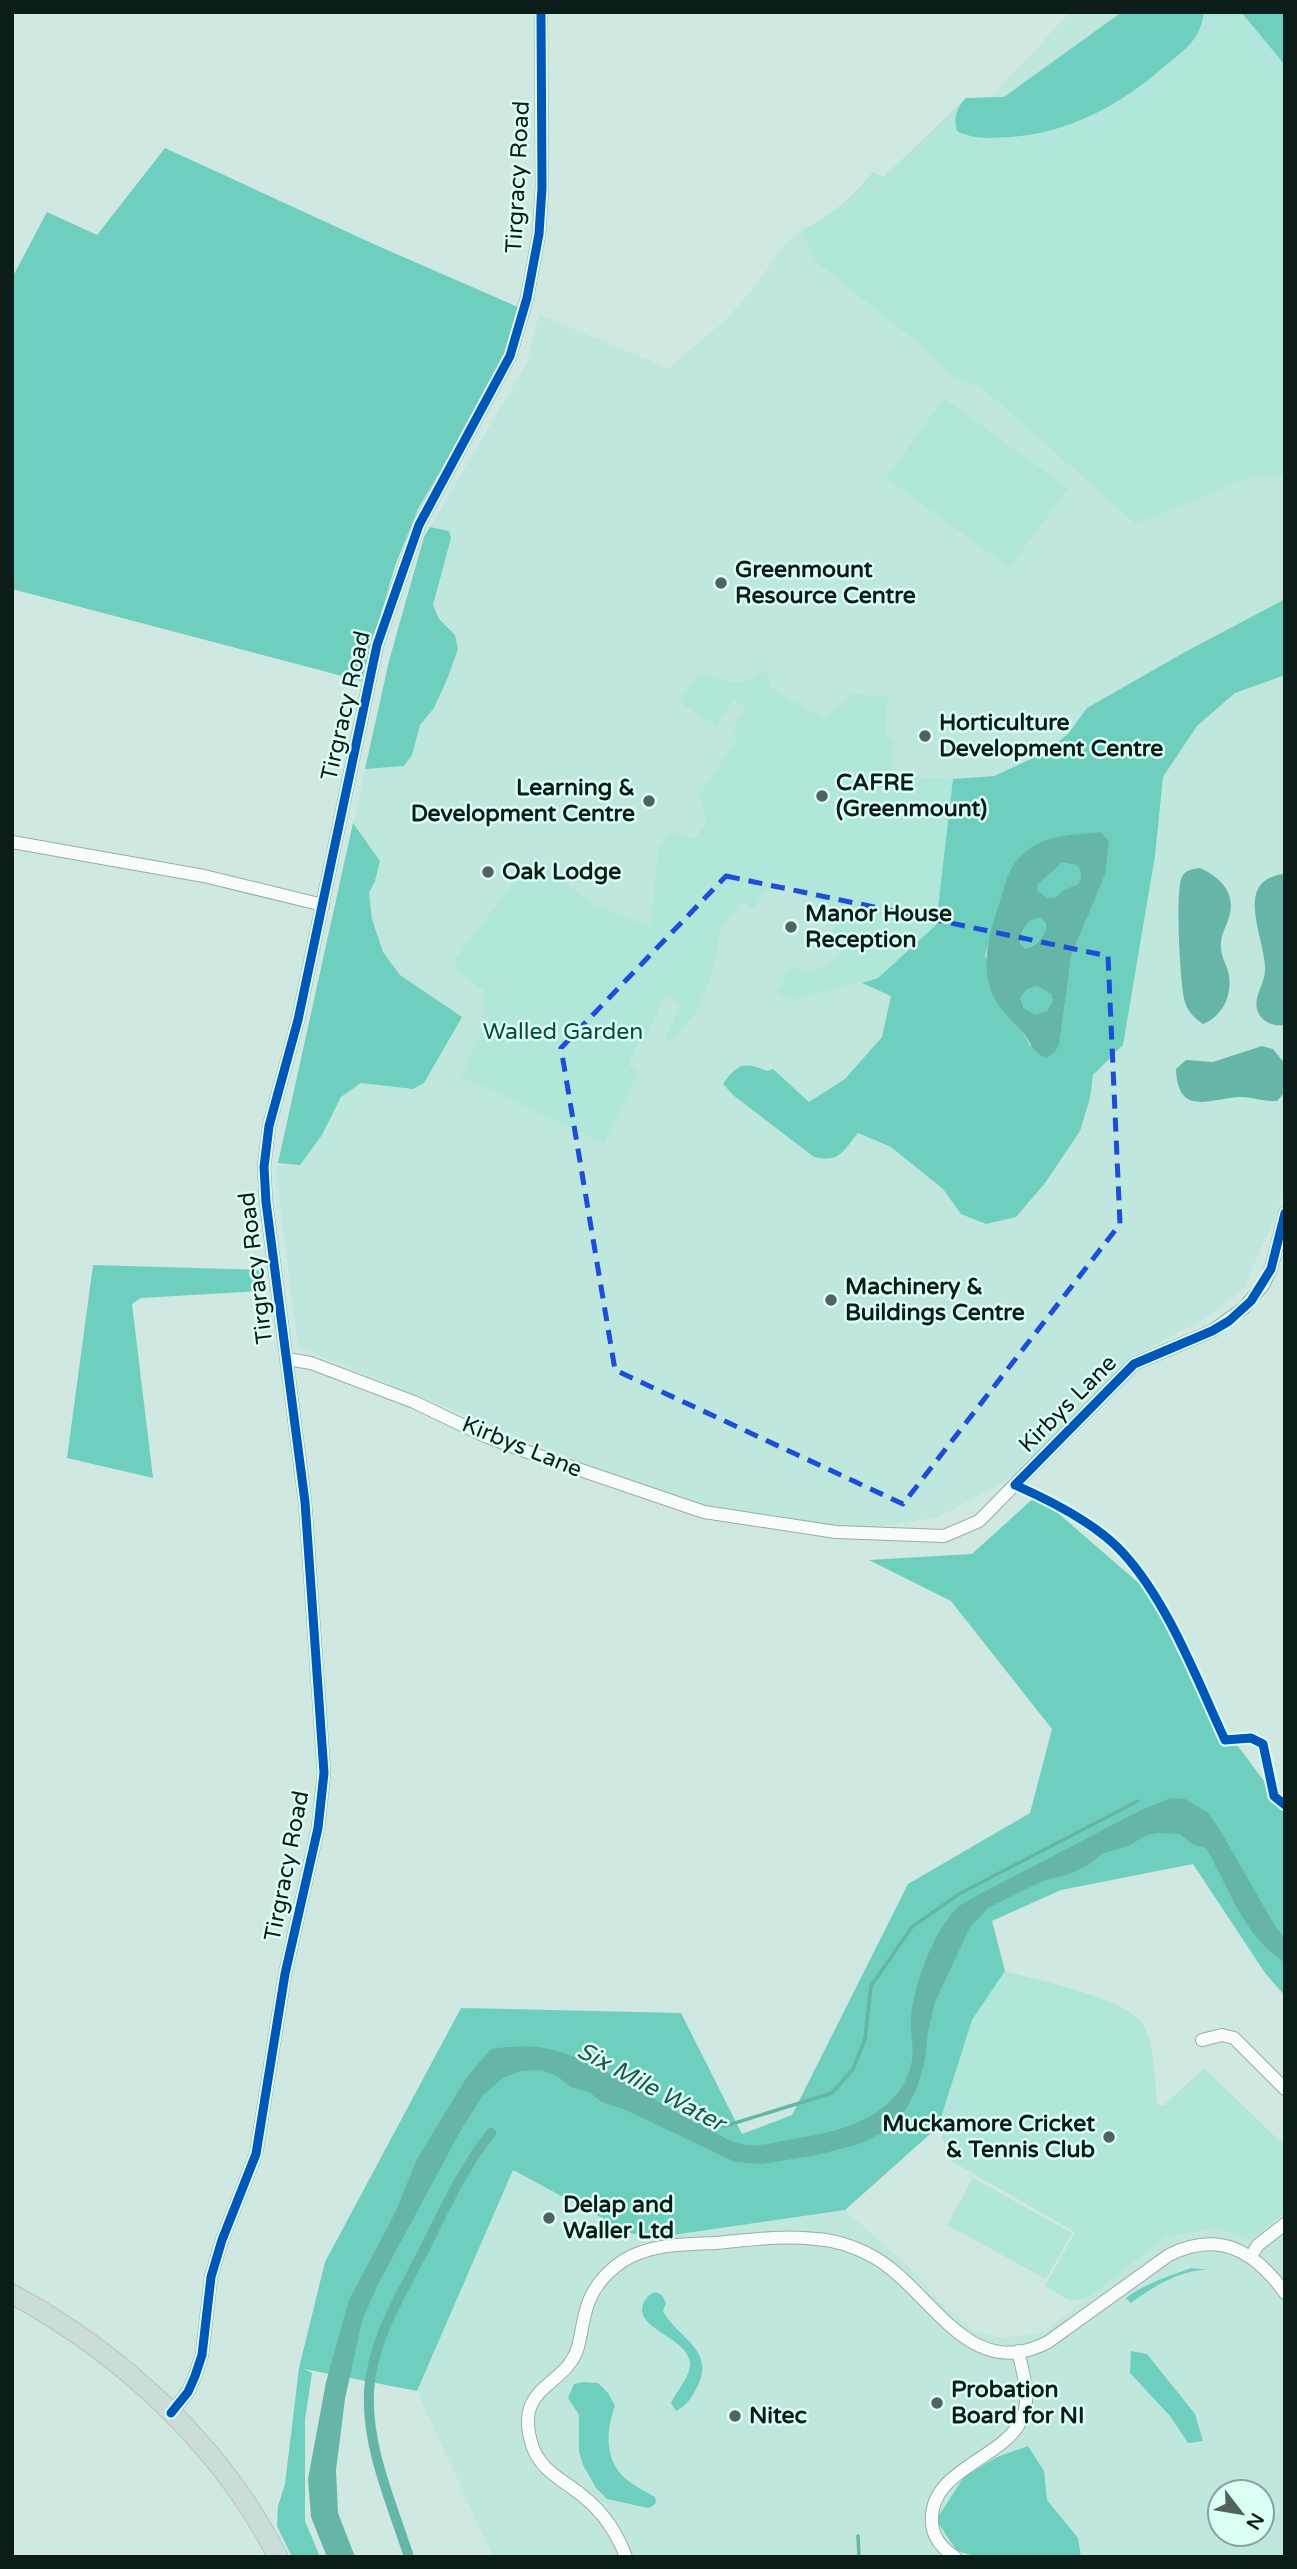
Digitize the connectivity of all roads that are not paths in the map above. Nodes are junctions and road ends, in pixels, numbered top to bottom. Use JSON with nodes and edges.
{"nodes":[{"id":1,"x":541,"y":12,"type":"edge"},
{"id":2,"x":12,"y":842,"type":"edge"},
{"id":3,"x":323,"y":905,"type":"junction"},
{"id":4,"x":1285,"y":1213,"type":"edge"},
{"id":5,"x":287,"y":1359,"type":"junction"},
{"id":6,"x":1202,"y":2040,"type":"dead end"},
{"id":7,"x":1285,"y":2088,"type":"edge"},
{"id":8,"x":1285,"y":2224,"type":"edge"},
{"id":9,"x":1251,"y":2256,"type":"junction"},
{"id":10,"x":1285,"y":2293,"type":"edge"},
{"id":11,"x":12,"y":2294,"type":"edge"},
{"id":12,"x":1018,"y":2351,"type":"junction"},
{"id":13,"x":172,"y":2413,"type":"junction"},
{"id":14,"x":278,"y":2557,"type":"edge"},
{"id":15,"x":626,"y":2557,"type":"edge"},
{"id":16,"x":956,"y":2557,"type":"edge"}],
"edges":[{"from":1,"to":3,"type":"street","name":"Tirgracy Road"},
{"from":2,"to":3,"type":"street"},
{"from":3,"to":5,"type":"street","name":"Tirgracy Road"},
{"from":4,"to":5,"type":"street","name":"Kirbys Lane"},
{"from":5,"to":13,"type":"street","name":"Tirgracy Road"},
{"from":6,"to":7,"type":"street"},
{"from":8,"to":9,"type":"street"},
{"from":9,"to":10,"type":"street"},
{"from":9,"to":12,"type":"street"},
{"from":11,"to":13,"type":"highway"},
{"from":12,"to":15,"type":"street"},
{"from":12,"to":16,"type":"street"},
{"from":13,"to":14,"type":"highway"}]}
